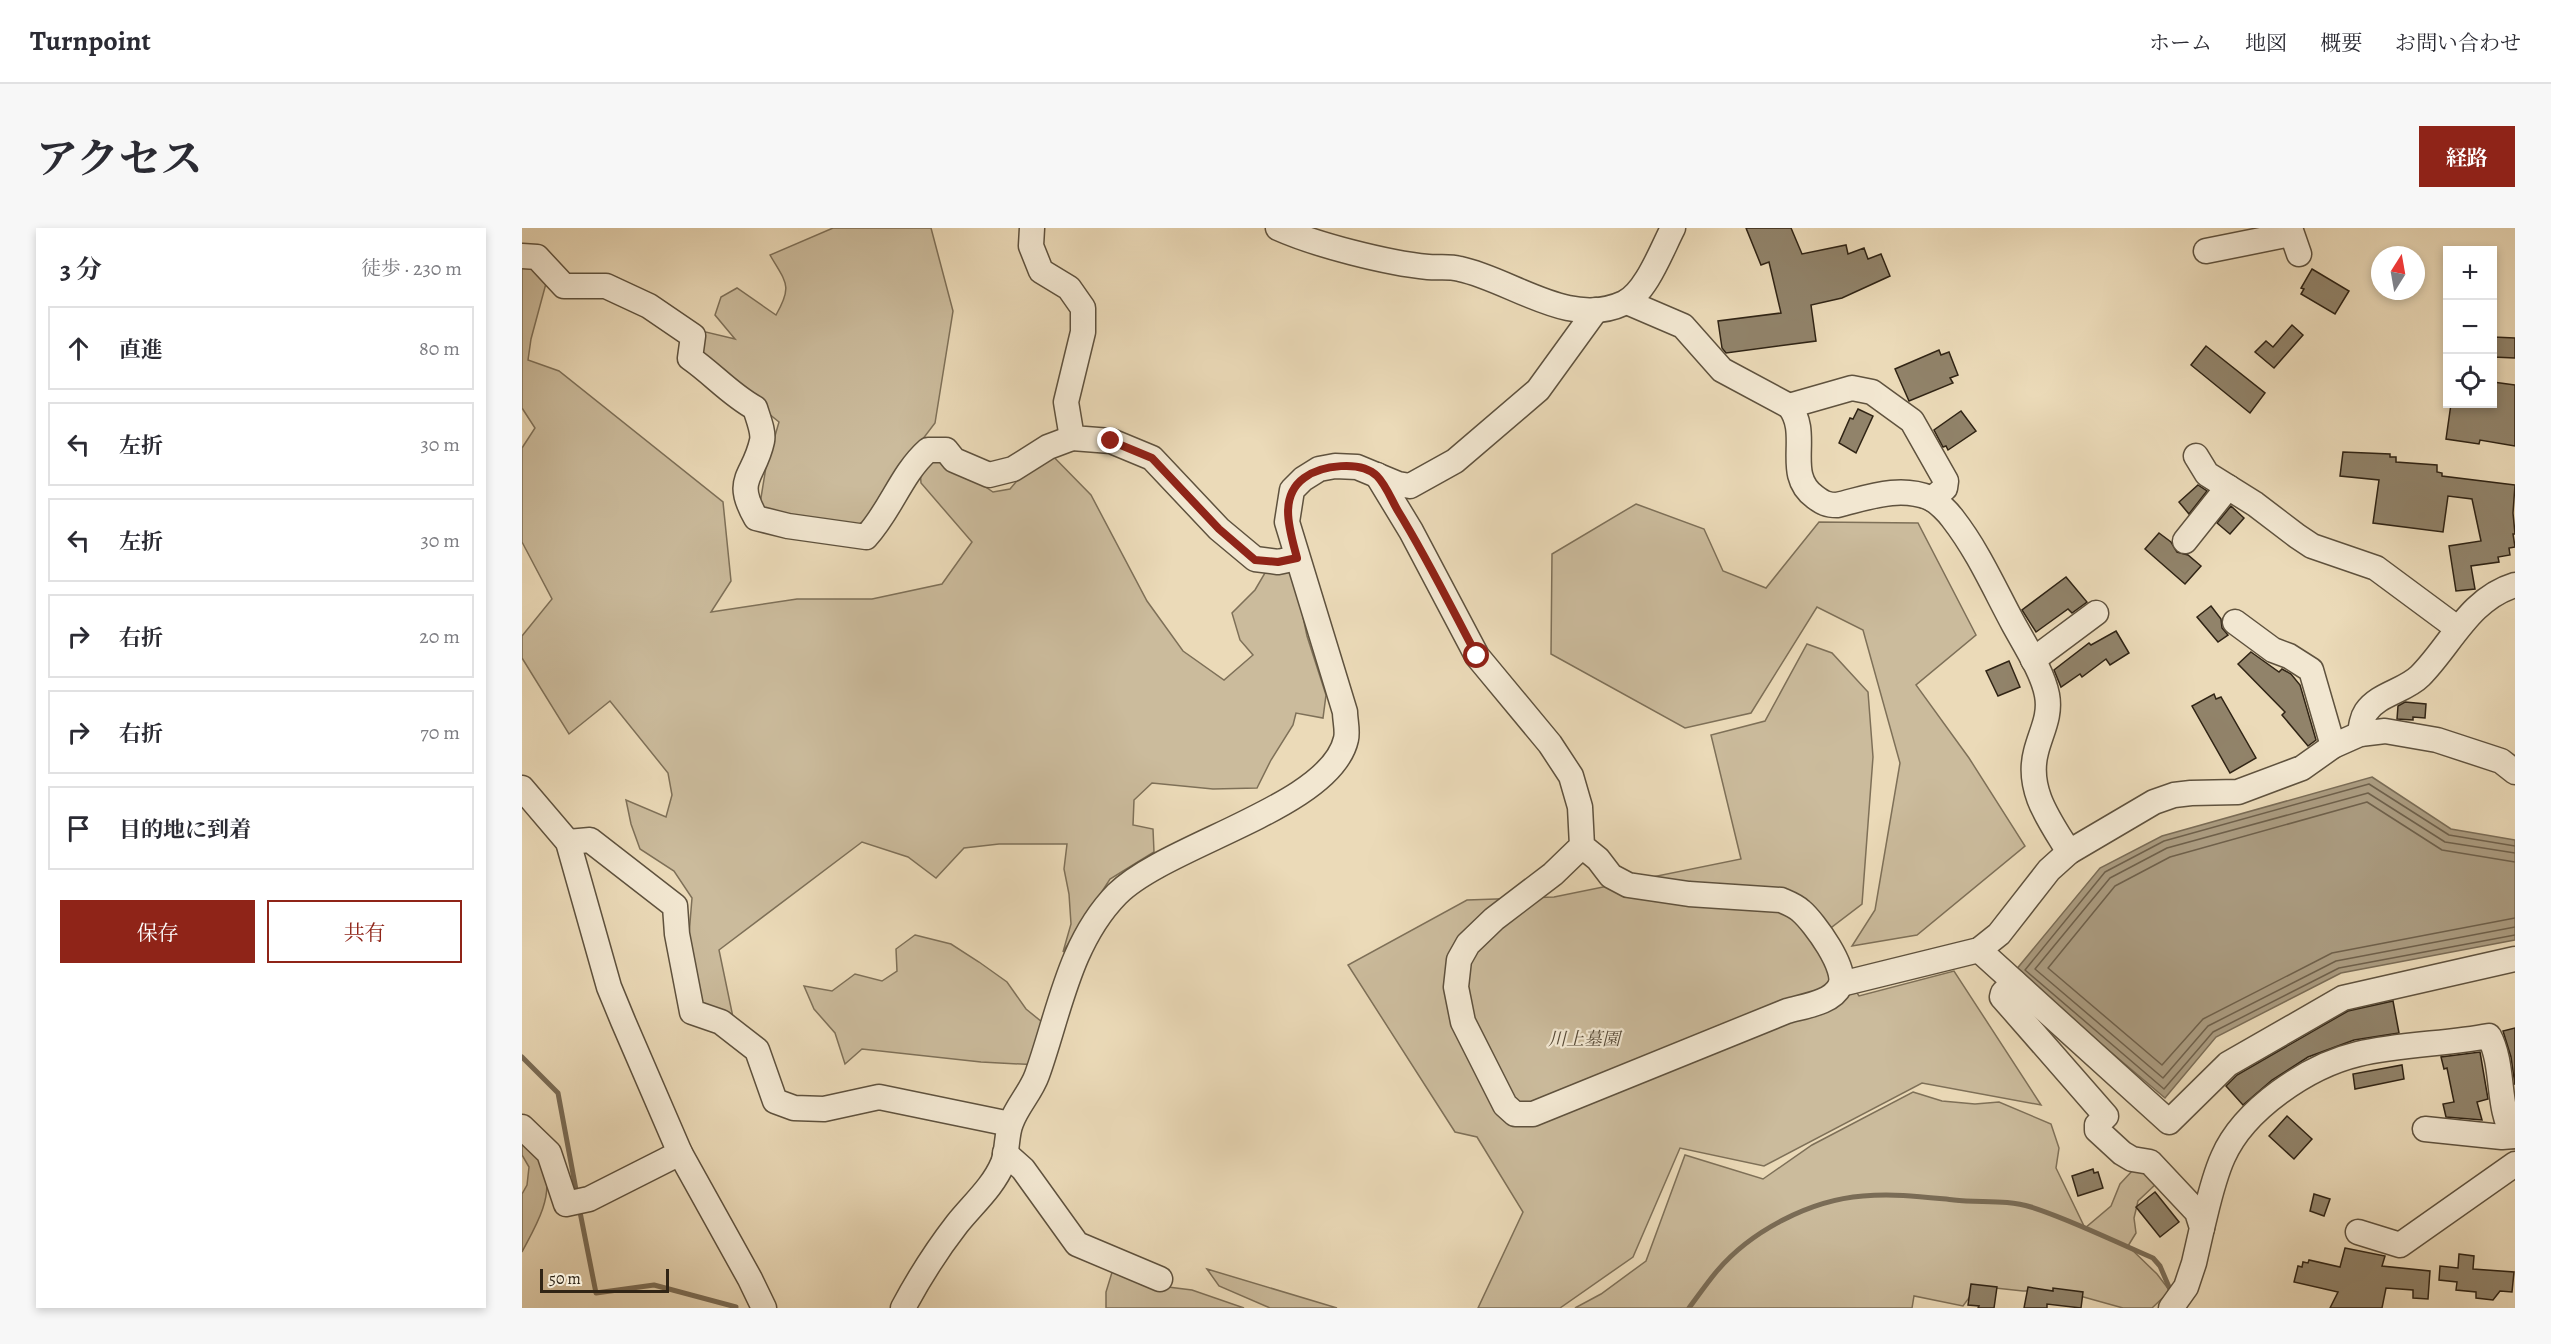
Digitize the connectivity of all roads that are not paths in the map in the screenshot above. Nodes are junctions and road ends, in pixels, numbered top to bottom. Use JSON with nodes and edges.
{"nodes":[{"id":1,"x":1032,"y":228,"type":"edge"},
{"id":2,"x":1278,"y":228,"type":"edge"},
{"id":3,"x":1673,"y":228,"type":"edge"},
{"id":4,"x":2293,"y":239,"type":"edge"},
{"id":5,"x":2206,"y":251,"type":"dead end"},
{"id":6,"x":522,"y":256,"type":"edge"},
{"id":7,"x":1627,"y":302,"type":"junction"},
{"id":8,"x":1596,"y":310,"type":"junction"},
{"id":9,"x":1789,"y":406,"type":"junction"},
{"id":10,"x":1072,"y":438,"type":"junction"},
{"id":11,"x":2196,"y":456,"type":"dead end"},
{"id":12,"x":1377,"y":475,"type":"junction"},
{"id":13,"x":2228,"y":487,"type":"junction"},
{"id":14,"x":1932,"y":499,"type":"junction"},
{"id":15,"x":2185,"y":541,"type":"dead end"},
{"id":16,"x":1297,"y":558,"type":"junction"},
{"id":17,"x":2515,"y":585,"type":"edge"},
{"id":18,"x":2096,"y":613,"type":"dead end"},
{"id":19,"x":2235,"y":622,"type":"dead end"},
{"id":20,"x":2457,"y":628,"type":"junction"},
{"id":21,"x":2032,"y":660,"type":"junction"},
{"id":22,"x":2360,"y":734,"type":"junction"},
{"id":23,"x":2333,"y":746,"type":"junction"},
{"id":24,"x":2515,"y":772,"type":"edge"},
{"id":25,"x":522,"y":788,"type":"edge"},
{"id":26,"x":568,"y":842,"type":"junction"},
{"id":27,"x":1582,"y":846,"type":"junction"},
{"id":28,"x":2069,"y":852,"type":"junction"},
{"id":29,"x":1979,"y":950,"type":"junction"},
{"id":30,"x":2515,"y":959,"type":"edge"},
{"id":31,"x":2014,"y":982,"type":"junction"},
{"id":32,"x":1841,"y":984,"type":"junction"},
{"id":33,"x":1010,"y":1124,"type":"junction"},
{"id":34,"x":522,"y":1127,"type":"edge"},
{"id":35,"x":2425,"y":1129,"type":"dead end"},
{"id":36,"x":2514,"y":1136,"type":"edge"},
{"id":37,"x":680,"y":1153,"type":"junction"},
{"id":38,"x":1005,"y":1153,"type":"junction"},
{"id":39,"x":2515,"y":1164,"type":"edge"},
{"id":40,"x":2202,"y":1228,"type":"junction"},
{"id":41,"x":2358,"y":1232,"type":"dead end"},
{"id":42,"x":1160,"y":1279,"type":"dead end"},
{"id":43,"x":764,"y":1308,"type":"edge"},
{"id":44,"x":903,"y":1308,"type":"edge"},
{"id":45,"x":2171,"y":1308,"type":"edge"}],
"edges":[{"from":1,"to":10,"type":"street"},
{"from":2,"to":8,"type":"street"},
{"from":3,"to":7,"type":"street"},
{"from":4,"to":5,"type":"street"},
{"from":6,"to":10,"type":"street"},
{"from":7,"to":8,"type":"street"},
{"from":7,"to":9,"type":"street"},
{"from":8,"to":12,"type":"street"},
{"from":9,"to":14,"type":"street"},
{"from":9,"to":14,"type":"street"},
{"from":10,"to":16,"type":"street"},
{"from":11,"to":13,"type":"street"},
{"from":12,"to":16,"type":"street"},
{"from":12,"to":27,"type":"street"},
{"from":13,"to":15,"type":"street"},
{"from":13,"to":20,"type":"street"},
{"from":14,"to":21,"type":"street"},
{"from":16,"to":33,"type":"street"},
{"from":17,"to":20,"type":"street"},
{"from":18,"to":21,"type":"street"},
{"from":19,"to":23,"type":"street"},
{"from":20,"to":22,"type":"street"},
{"from":21,"to":28,"type":"street"},
{"from":22,"to":23,"type":"street"},
{"from":22,"to":24,"type":"street"},
{"from":23,"to":28,"type":"street"},
{"from":25,"to":26,"type":"street"},
{"from":26,"to":33,"type":"street"},
{"from":26,"to":37,"type":"street"},
{"from":27,"to":32,"type":"street"},
{"from":27,"to":32,"type":"street"},
{"from":28,"to":29,"type":"street"},
{"from":29,"to":31,"type":"street"},
{"from":29,"to":32,"type":"street"},
{"from":30,"to":31,"type":"street"},
{"from":31,"to":40,"type":"street"},
{"from":33,"to":38,"type":"street"},
{"from":34,"to":37,"type":"street"},
{"from":35,"to":36,"type":"street"},
{"from":36,"to":40,"type":"street"},
{"from":37,"to":43,"type":"street"},
{"from":38,"to":42,"type":"street"},
{"from":38,"to":44,"type":"street"},
{"from":39,"to":41,"type":"street"},
{"from":40,"to":45,"type":"street"}]}
